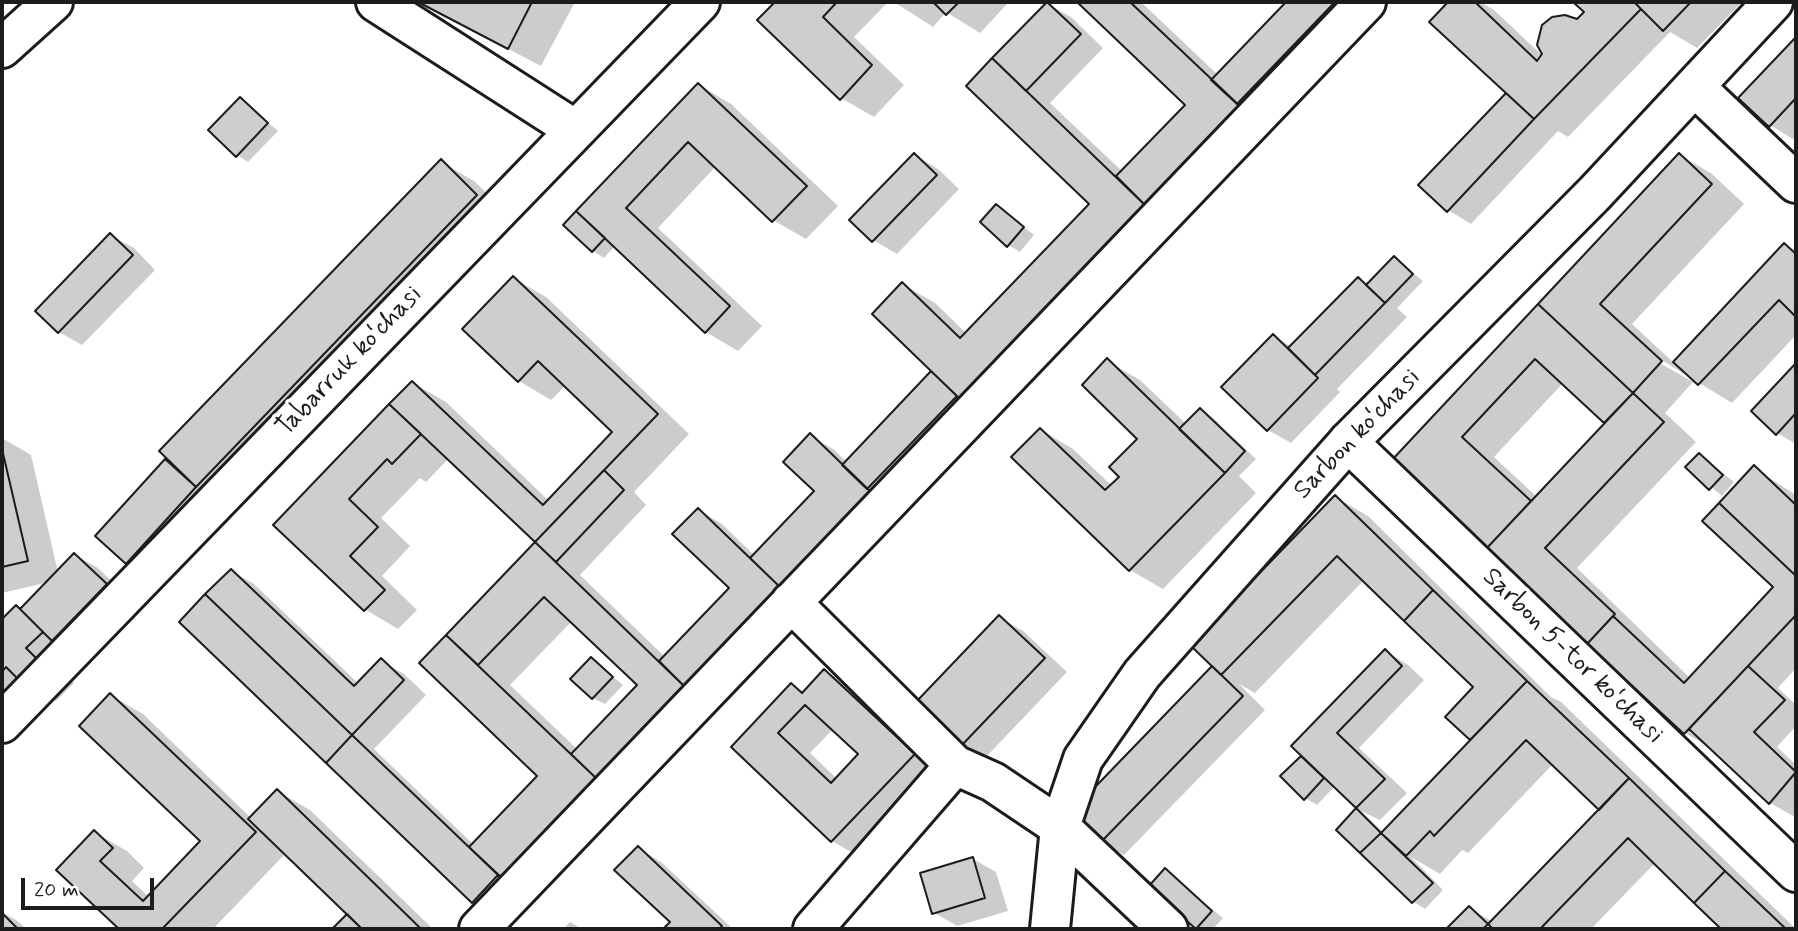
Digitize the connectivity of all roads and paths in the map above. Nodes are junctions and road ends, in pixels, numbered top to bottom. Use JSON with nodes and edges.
{"nodes":[{"id":1,"x":53,"y":2,"type":"edge"},
{"id":2,"x":376,"y":2,"type":"edge"},
{"id":3,"x":701,"y":2,"type":"edge"},
{"id":4,"x":1366,"y":2,"type":"edge"},
{"id":5,"x":1773,"y":2,"type":"edge"},
{"id":6,"x":2,"y":48,"type":"edge"},
{"id":7,"x":1695,"y":88,"type":"junction"},
{"id":8,"x":574,"y":129,"type":"junction"},
{"id":9,"x":1796,"y":183,"type":"edge"},
{"id":10,"x":1348,"y":442,"type":"junction"},
{"id":11,"x":792,"y":602,"type":"junction"},
{"id":12,"x":2,"y":723,"type":"edge"},
{"id":13,"x":956,"y":765,"type":"junction"},
{"id":14,"x":1060,"y":827,"type":"junction"},
{"id":15,"x":1796,"y":872,"type":"edge"},
{"id":16,"x":479,"y":929,"type":"edge"},
{"id":17,"x":813,"y":929,"type":"edge"},
{"id":18,"x":1050,"y":929,"type":"edge"},
{"id":19,"x":1168,"y":929,"type":"edge"}],
"edges":[{"from":1,"to":6,"type":"street"},
{"from":2,"to":8,"type":"street"},
{"from":3,"to":8,"type":"street","name":"Tabarruk koʻchasi"},
{"from":4,"to":11,"type":"street"},
{"from":5,"to":7,"type":"street","name":"Sarbon koʻchasi"},
{"from":7,"to":9,"type":"street"},
{"from":7,"to":10,"type":"street","name":"Sarbon koʻchasi"},
{"from":8,"to":12,"type":"street","name":"Tabarruk koʻchasi"},
{"from":10,"to":14,"type":"street","name":"Sarbon koʻchasi"},
{"from":10,"to":15,"type":"street","name":"Sarbon 5-tor koʻchasi"},
{"from":11,"to":13,"type":"street"},
{"from":11,"to":16,"type":"street"},
{"from":13,"to":14,"type":"street"},
{"from":13,"to":17,"type":"street"},
{"from":14,"to":18,"type":"street","name":"Sarbon koʻchasi"},
{"from":14,"to":19,"type":"street"}]}
